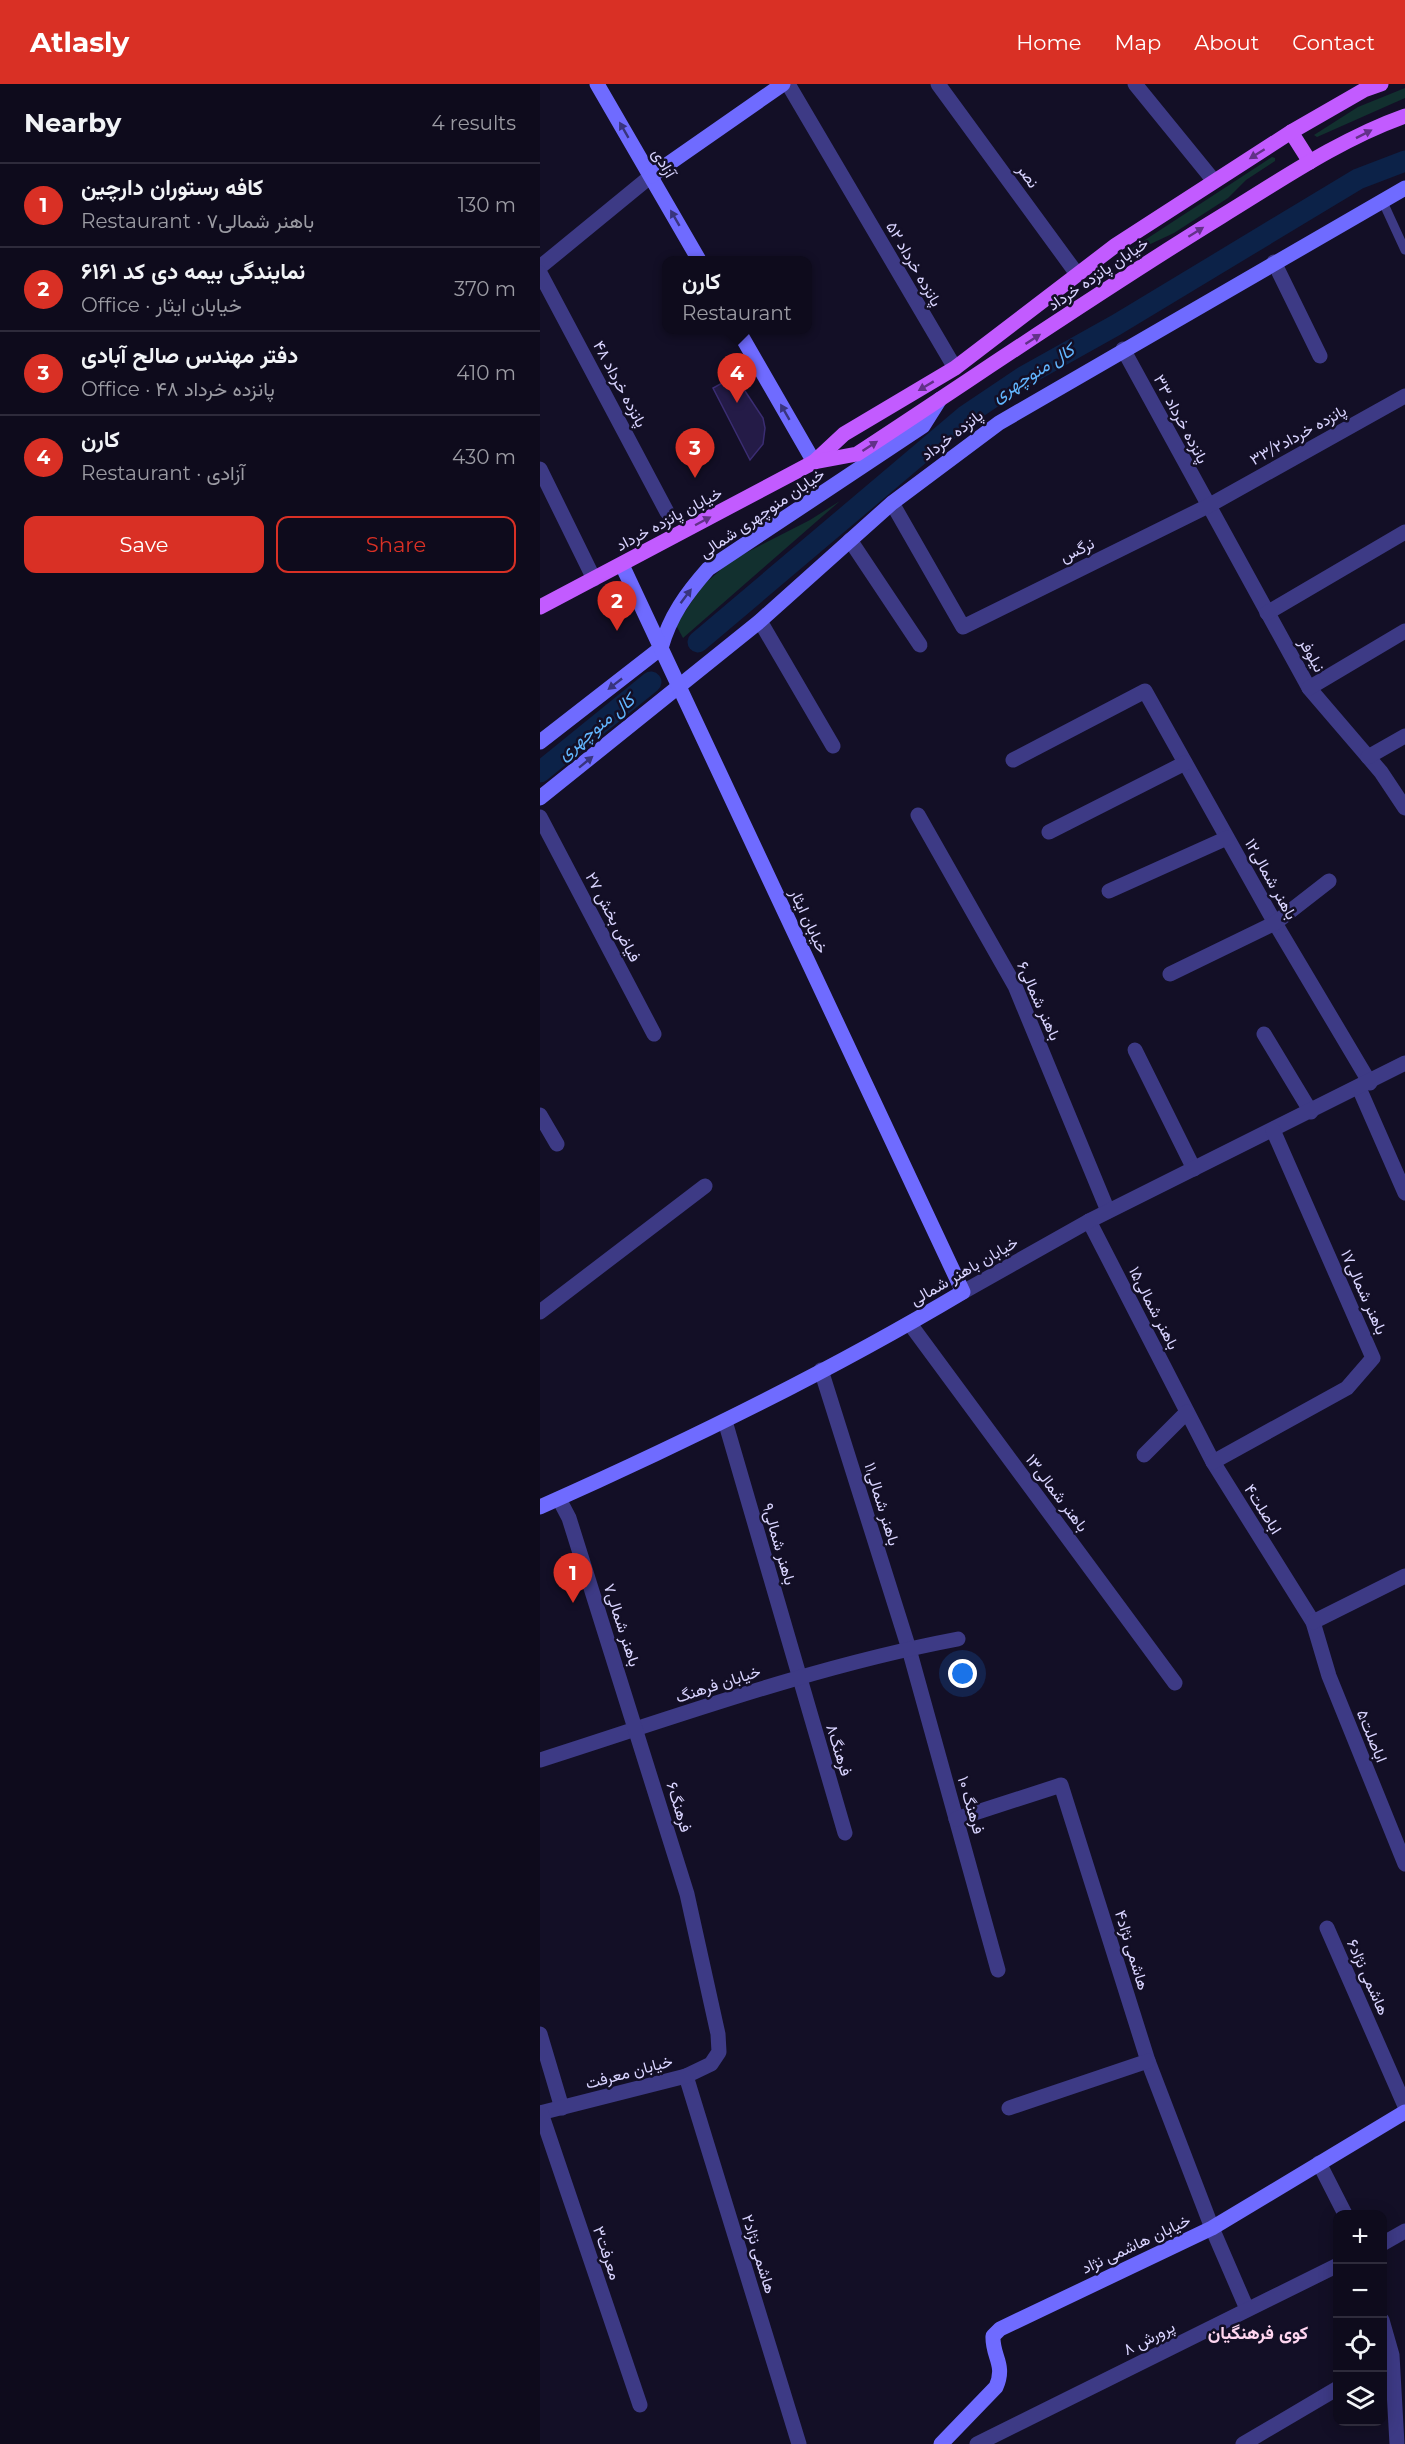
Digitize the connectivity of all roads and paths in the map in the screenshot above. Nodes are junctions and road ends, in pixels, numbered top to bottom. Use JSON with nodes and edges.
{"nodes":[{"id":1,"x":597,"y":84,"type":"edge"},
{"id":2,"x":783,"y":84,"type":"edge"},
{"id":3,"x":788,"y":84,"type":"edge"},
{"id":4,"x":938,"y":84,"type":"edge"},
{"id":5,"x":1135,"y":84,"type":"edge"},
{"id":6,"x":1381,"y":84,"type":"edge"},
{"id":7,"x":1362,"y":87,"type":"edge"},
{"id":8,"x":1405,"y":116,"type":"edge"},
{"id":9,"x":1291,"y":132,"type":"junction"},
{"id":10,"x":1310,"y":162,"type":"junction"},
{"id":11,"x":651,"y":176,"type":"junction"},
{"id":12,"x":1214,"y":181,"type":"junction"},
{"id":13,"x":1405,"y":188,"type":"edge"},
{"id":14,"x":1382,"y":200,"type":"junction"},
{"id":15,"x":1405,"y":250,"type":"edge"},
{"id":16,"x":696,"y":256,"type":"edge"},
{"id":17,"x":1274,"y":262,"type":"junction"},
{"id":18,"x":540,"y":267,"type":"edge"},
{"id":19,"x":540,"y":273,"type":"edge"},
{"id":20,"x":1077,"y":274,"type":"junction"},
{"id":21,"x":740,"y":334,"type":"edge"},
{"id":22,"x":1123,"y":349,"type":"junction"},
{"id":23,"x":1320,"y":356,"type":"dead end"},
{"id":24,"x":955,"y":368,"type":"junction"},
{"id":25,"x":1405,"y":396,"type":"edge"},
{"id":26,"x":940,"y":399,"type":"junction"},
{"id":27,"x":814,"y":462,"type":"junction"},
{"id":28,"x":540,"y":469,"type":"edge"},
{"id":29,"x":892,"y":503,"type":"junction"},
{"id":30,"x":1208,"y":506,"type":"junction"},
{"id":31,"x":667,"y":512,"type":"dead end"},
{"id":32,"x":1405,"y":532,"type":"edge"},
{"id":33,"x":850,"y":540,"type":"junction"},
{"id":34,"x":622,"y":565,"type":"junction"},
{"id":35,"x":594,"y":579,"type":"junction"},
{"id":36,"x":540,"y":607,"type":"edge"},
{"id":37,"x":1268,"y":613,"type":"junction"},
{"id":38,"x":760,"y":621,"type":"junction"},
{"id":39,"x":1405,"y":632,"type":"edge"},
{"id":40,"x":920,"y":645,"type":"dead end"},
{"id":41,"x":661,"y":648,"type":"junction"},
{"id":42,"x":678,"y":685,"type":"junction"},
{"id":43,"x":1310,"y":688,"type":"junction"},
{"id":44,"x":1405,"y":736,"type":"edge"},
{"id":45,"x":540,"y":742,"type":"edge"},
{"id":46,"x":833,"y":746,"type":"dead end"},
{"id":47,"x":1368,"y":757,"type":"junction"},
{"id":48,"x":1013,"y":760,"type":"dead end"},
{"id":49,"x":1185,"y":763,"type":"junction"},
{"id":50,"x":540,"y":798,"type":"edge"},
{"id":51,"x":1405,"y":808,"type":"edge"},
{"id":52,"x":918,"y":815,"type":"dead end"},
{"id":53,"x":540,"y":817,"type":"edge"},
{"id":54,"x":1049,"y":832,"type":"dead end"},
{"id":55,"x":1227,"y":838,"type":"junction"},
{"id":56,"x":1329,"y":881,"type":"dead end"},
{"id":57,"x":1109,"y":891,"type":"dead end"},
{"id":58,"x":1275,"y":923,"type":"junction"},
{"id":59,"x":1170,"y":974,"type":"dead end"},
{"id":60,"x":654,"y":1034,"type":"dead end"},
{"id":61,"x":1264,"y":1034,"type":"dead end"},
{"id":62,"x":1135,"y":1050,"type":"dead end"},
{"id":63,"x":1405,"y":1063,"type":"edge"},
{"id":64,"x":1364,"y":1085,"type":"junction"},
{"id":65,"x":1311,"y":1112,"type":"junction"},
{"id":66,"x":540,"y":1115,"type":"edge"},
{"id":67,"x":1273,"y":1130,"type":"junction"},
{"id":68,"x":557,"y":1144,"type":"dead end"},
{"id":69,"x":1194,"y":1169,"type":"junction"},
{"id":70,"x":705,"y":1186,"type":"dead end"},
{"id":71,"x":1405,"y":1193,"type":"edge"},
{"id":72,"x":1108,"y":1211,"type":"junction"},
{"id":73,"x":1089,"y":1221,"type":"junction"},
{"id":74,"x":963,"y":1292,"type":"junction"},
{"id":75,"x":540,"y":1312,"type":"edge"},
{"id":76,"x":910,"y":1324,"type":"junction"},
{"id":77,"x":821,"y":1370,"type":"junction"},
{"id":78,"x":1187,"y":1412,"type":"junction"},
{"id":79,"x":726,"y":1421,"type":"junction"},
{"id":80,"x":1144,"y":1455,"type":"dead end"},
{"id":81,"x":1213,"y":1462,"type":"junction"},
{"id":82,"x":559,"y":1498,"type":"junction"},
{"id":83,"x":540,"y":1507,"type":"edge"},
{"id":84,"x":1405,"y":1576,"type":"edge"},
{"id":85,"x":1313,"y":1622,"type":"junction"},
{"id":86,"x":958,"y":1640,"type":"dead end"},
{"id":87,"x":909,"y":1649,"type":"junction"},
{"id":88,"x":798,"y":1678,"type":"junction"},
{"id":89,"x":1175,"y":1683,"type":"dead end"},
{"id":90,"x":636,"y":1730,"type":"junction"},
{"id":91,"x":540,"y":1760,"type":"edge"},
{"id":92,"x":956,"y":1819,"type":"junction"},
{"id":93,"x":845,"y":1833,"type":"dead end"},
{"id":94,"x":1404,"y":1863,"type":"edge"},
{"id":95,"x":1327,"y":1928,"type":"dead end"},
{"id":96,"x":998,"y":1970,"type":"dead end"},
{"id":97,"x":540,"y":2034,"type":"edge"},
{"id":98,"x":719,"y":2052,"type":"joint"},
{"id":99,"x":1148,"y":2061,"type":"junction"},
{"id":100,"x":686,"y":2076,"type":"junction"},
{"id":101,"x":1405,"y":2106,"type":"edge"},
{"id":102,"x":562,"y":2108,"type":"junction"},
{"id":103,"x":1009,"y":2108,"type":"dead end"},
{"id":104,"x":1405,"y":2112,"type":"edge"},
{"id":105,"x":541,"y":2113,"type":"edge"},
{"id":106,"x":1319,"y":2163,"type":"junction"},
{"id":107,"x":1343,"y":2210,"type":"edge"},
{"id":108,"x":1212,"y":2228,"type":"junction"},
{"id":109,"x":1405,"y":2231,"type":"edge"},
{"id":110,"x":1387,"y":2242,"type":"edge"},
{"id":111,"x":1333,"y":2267,"type":"edge"},
{"id":112,"x":1247,"y":2309,"type":"junction"},
{"id":113,"x":1387,"y":2334,"type":"edge"},
{"id":114,"x":1393,"y":2355,"type":"edge"},
{"id":115,"x":1333,"y":2391,"type":"edge"},
{"id":116,"x":640,"y":2405,"type":"dead end"},
{"id":117,"x":1252,"y":2441,"type":"edge"},
{"id":118,"x":799,"y":2444,"type":"edge"},
{"id":119,"x":942,"y":2444,"type":"edge"},
{"id":120,"x":977,"y":2444,"type":"edge"},
{"id":121,"x":1397,"y":2444,"type":"edge"}],
"edges":[{"from":11,"to":1,"type":"street","name":"آزادی","one_way":true},
{"from":2,"to":11,"type":"street"},
{"from":3,"to":24,"type":"street","name":"پانزده خرداد ۵۲"},
{"from":4,"to":20,"type":"street","name":"نصر"},
{"from":5,"to":12,"type":"street"},
{"from":6,"to":7,"type":"main road","name":"خیابان پانزده خرداد"},
{"from":7,"to":9,"type":"main road","name":"خیابان پانزده خرداد"},
{"from":10,"to":8,"type":"main road","name":"خیابان پانزده خرداد","one_way":true},
{"from":9,"to":10,"type":"main road"},
{"from":9,"to":12,"type":"main road","name":"خیابان پانزده خرداد","one_way":true},
{"from":26,"to":10,"type":"main road","name":"خیابان پانزده خرداد","one_way":true},
{"from":16,"to":11,"type":"street","name":"آزادی","one_way":true},
{"from":11,"to":18,"type":"street"},
{"from":12,"to":20,"type":"main road","name":"خیابان پانزده خرداد"},
{"from":13,"to":14,"type":"street","name":"پانزده خرداد"},
{"from":14,"to":15,"type":"lane"},
{"from":14,"to":17,"type":"street","name":"پانزده خرداد"},
{"from":17,"to":22,"type":"street","name":"پانزده خرداد"},
{"from":17,"to":23,"type":"street"},
{"from":19,"to":31,"type":"street","name":"پانزده خرداد ۴۸"},
{"from":20,"to":24,"type":"main road","name":"خیابان پانزده خرداد"},
{"from":27,"to":21,"type":"street","one_way":true},
{"from":22,"to":29,"type":"street","name":"پانزده خرداد"},
{"from":22,"to":30,"type":"street","name":"پانزده خرداد ۳۳"},
{"from":24,"to":27,"type":"main road","name":"خیابان پانزده خرداد","one_way":true},
{"from":25,"to":30,"type":"street","name":"پانزده خرداد۳۳/۲"},
{"from":27,"to":26,"type":"main road","name":"خیابان پانزده خرداد","one_way":true},
{"from":41,"to":26,"type":"street","name":"خیابان منوچهری شمالی","one_way":true},
{"from":34,"to":27,"type":"main road","name":"خیابان پانزده خرداد","one_way":true},
{"from":28,"to":35,"type":"street"},
{"from":29,"to":30,"type":"street","name":"نرگس"},
{"from":29,"to":33,"type":"street","name":"پانزده خرداد"},
{"from":30,"to":37,"type":"street","name":"نیلوفر"},
{"from":32,"to":37,"type":"street"},
{"from":33,"to":38,"type":"street","name":"پانزده خرداد"},
{"from":33,"to":40,"type":"street"},
{"from":34,"to":35,"type":"main road","name":"خیابان پانزده خرداد"},
{"from":34,"to":41,"type":"street","name":"خیابان ایثار"},
{"from":35,"to":36,"type":"main road","name":"خیابان پانزده خرداد"},
{"from":37,"to":43,"type":"street","name":"نیلوفر"},
{"from":38,"to":42,"type":"street","name":"پانزده خرداد"},
{"from":38,"to":46,"type":"street"},
{"from":39,"to":43,"type":"street"},
{"from":41,"to":42,"type":"street","name":"خیابان ایثار"},
{"from":41,"to":45,"type":"street","one_way":true},
{"from":50,"to":42,"type":"street","one_way":true},
{"from":42,"to":74,"type":"street","name":"خیابان ایثار"},
{"from":43,"to":47,"type":"street","name":"نیلوفر"},
{"from":44,"to":47,"type":"street"},
{"from":47,"to":51,"type":"street","name":"نیلوفر"},
{"from":48,"to":49,"type":"street","name":"باهنر شمالی۱۲"},
{"from":49,"to":54,"type":"street"},
{"from":49,"to":55,"type":"street","name":"باهنر شمالی۱۲"},
{"from":52,"to":72,"type":"street","name":"باهنر شمالی۶"},
{"from":53,"to":60,"type":"street","name":"فیاض بخش ۲۷"},
{"from":55,"to":57,"type":"street"},
{"from":55,"to":58,"type":"street","name":"باهنر شمالی۱۲"},
{"from":56,"to":58,"type":"street"},
{"from":58,"to":59,"type":"street"},
{"from":58,"to":64,"type":"street","name":"باهنر شمالی۱۲"},
{"from":61,"to":65,"type":"street"},
{"from":62,"to":69,"type":"street"},
{"from":63,"to":64,"type":"street","name":"خیابان باهنر شمالی"},
{"from":64,"to":65,"type":"street","name":"خیابان باهنر شمالی"},
{"from":64,"to":71,"type":"street","name":"باهنر شمالی۱۲"},
{"from":65,"to":67,"type":"street","name":"خیابان باهنر شمالی"},
{"from":66,"to":68,"type":"street"},
{"from":67,"to":69,"type":"street","name":"خیابان باهنر شمالی"},
{"from":67,"to":81,"type":"street","name":"باهنر شمالی۱۷"},
{"from":69,"to":72,"type":"street","name":"خیابان باهنر شمالی"},
{"from":70,"to":75,"type":"street"},
{"from":72,"to":73,"type":"street","name":"خیابان باهنر شمالی"},
{"from":73,"to":74,"type":"street","name":"خیابان باهنر شمالی"},
{"from":73,"to":78,"type":"street","name":"باهنر شمالی۱۵"},
{"from":74,"to":76,"type":"street","name":"خیابان باهنر شمالی"},
{"from":76,"to":77,"type":"street","name":"خیابان باهنر شمالی"},
{"from":76,"to":89,"type":"street","name":"باهنر شمالی۱۳"},
{"from":77,"to":79,"type":"street","name":"خیابان باهنر شمالی"},
{"from":77,"to":87,"type":"street","name":"باهنر شمالی۱۱"},
{"from":78,"to":80,"type":"street"},
{"from":78,"to":81,"type":"street","name":"اباصلت۴"},
{"from":79,"to":82,"type":"street","name":"خیابان باهنر شمالی"},
{"from":79,"to":88,"type":"street","name":"باهنر شمالی۹"},
{"from":81,"to":85,"type":"street","name":"اباصلت۴"},
{"from":82,"to":83,"type":"street","name":"خیابان باهنر شمالی"},
{"from":82,"to":90,"type":"street","name":"باهنر شمالی۷"},
{"from":84,"to":85,"type":"street"},
{"from":85,"to":94,"type":"street","name":"اباصلت۵"},
{"from":86,"to":87,"type":"street","name":"خیابان فرهنگ"},
{"from":87,"to":88,"type":"street","name":"خیابان فرهنگ"},
{"from":87,"to":92,"type":"street","name":"فرهنگ ۱۰"},
{"from":88,"to":90,"type":"street","name":"خیابان فرهنگ"},
{"from":88,"to":93,"type":"street","name":"فرهنگ۸"},
{"from":90,"to":91,"type":"street","name":"خیابان فرهنگ"},
{"from":90,"to":98,"type":"street","name":"فرهنگ۶"},
{"from":92,"to":96,"type":"street","name":"فرهنگ ۱۰"},
{"from":92,"to":99,"type":"street","name":"هاشمی نژاد۴"},
{"from":95,"to":101,"type":"street","name":"هاشمی نژاد۶"},
{"from":97,"to":102,"type":"street"},
{"from":98,"to":100,"type":"street","name":"خیابان معرفت"},
{"from":99,"to":103,"type":"street"},
{"from":99,"to":108,"type":"street","name":"هاشمی نژاد۴"},
{"from":100,"to":102,"type":"street","name":"خیابان معرفت"},
{"from":100,"to":118,"type":"street","name":"هاشمی نژاد۲"},
{"from":102,"to":105,"type":"street","name":"خیابان معرفت"},
{"from":104,"to":106,"type":"street","name":"خیابان هاشمی نژاد"},
{"from":105,"to":116,"type":"street","name":"معرفت۳"},
{"from":106,"to":107,"type":"street"},
{"from":106,"to":108,"type":"street","name":"خیابان هاشمی نژاد"},
{"from":108,"to":112,"type":"street","name":"هاشمی نژاد۴"},
{"from":108,"to":119,"type":"street","name":"خیابان هاشمی نژاد"},
{"from":109,"to":110,"type":"street"},
{"from":111,"to":112,"type":"street","name":"پرورش ۸"},
{"from":112,"to":120,"type":"street","name":"پرورش ۸"},
{"from":113,"to":114,"type":"street"},
{"from":114,"to":121,"type":"street"},
{"from":115,"to":117,"type":"street"}]}
